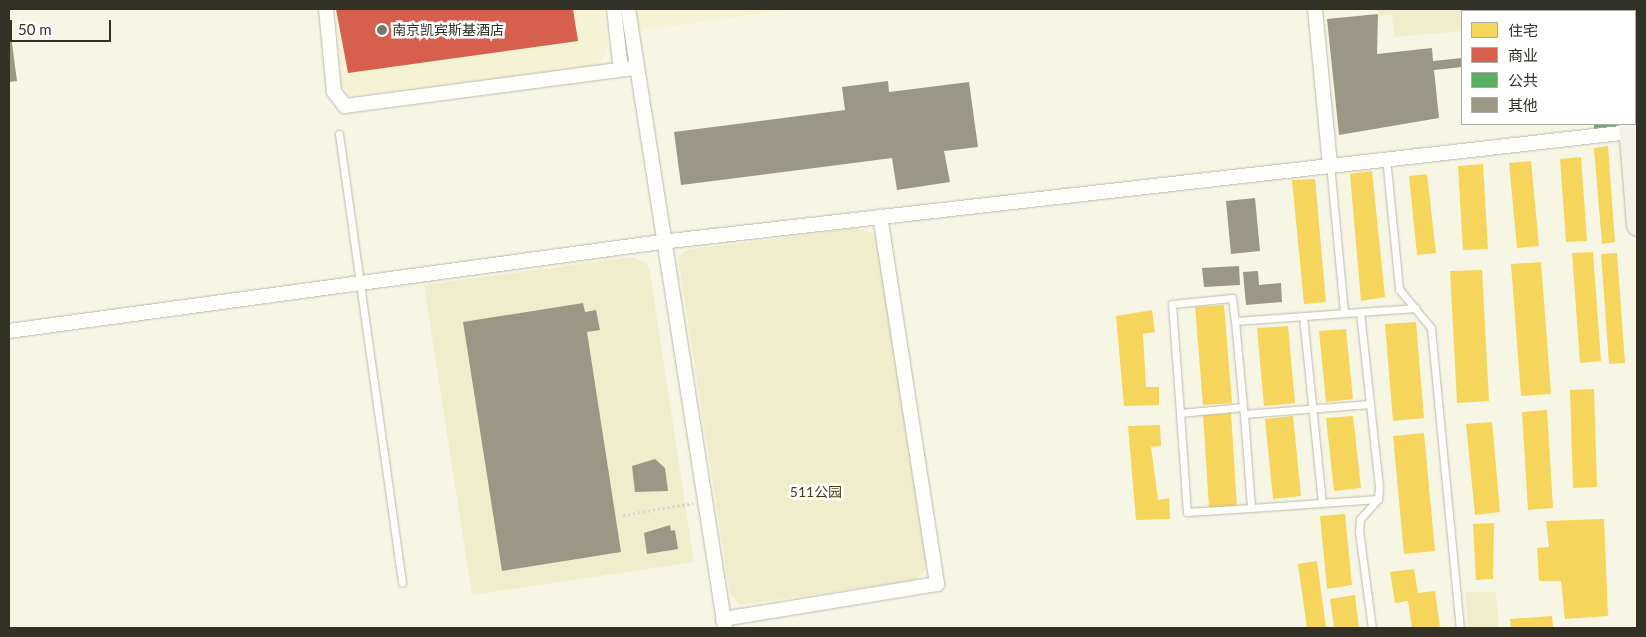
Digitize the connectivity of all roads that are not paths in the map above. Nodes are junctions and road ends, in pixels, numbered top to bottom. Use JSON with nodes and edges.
{"nodes":[{"id":1,"x":326,"y":9,"type":"edge"},
{"id":2,"x":614,"y":9,"type":"edge"},
{"id":3,"x":628,"y":9,"type":"edge"},
{"id":4,"x":1315,"y":9,"type":"edge"},
{"id":5,"x":628,"y":69,"type":"junction"},
{"id":6,"x":1630,"y":128,"type":"edge"},
{"id":7,"x":339,"y":134,"type":"dead end"},
{"id":8,"x":1386,"y":157,"type":"junction"},
{"id":9,"x":1330,"y":164,"type":"junction"},
{"id":10,"x":880,"y":216,"type":"junction"},
{"id":11,"x":1637,"y":225,"type":"edge"},
{"id":12,"x":661,"y":242,"type":"junction"},
{"id":13,"x":359,"y":284,"type":"junction"},
{"id":14,"x":1416,"y":308,"type":"junction"},
{"id":15,"x":1360,"y":312,"type":"junction"},
{"id":16,"x":1344,"y":313,"type":"junction"},
{"id":17,"x":1303,"y":316,"type":"junction"},
{"id":18,"x":1235,"y":321,"type":"junction"},
{"id":19,"x":9,"y":331,"type":"edge"},
{"id":20,"x":1370,"y":404,"type":"junction"},
{"id":21,"x":1243,"y":410,"type":"junction"},
{"id":22,"x":1180,"y":413,"type":"junction"},
{"id":23,"x":1378,"y":499,"type":"junction"},
{"id":24,"x":1322,"y":503,"type":"junction"},
{"id":25,"x":1251,"y":508,"type":"junction"},
{"id":26,"x":402,"y":583,"type":"dead end"},
{"id":27,"x":724,"y":623,"type":"edge"},
{"id":28,"x":1372,"y":628,"type":"edge"},
{"id":29,"x":1460,"y":628,"type":"edge"}],
"edges":[{"from":1,"to":5,"type":"street"},
{"from":2,"to":5,"type":"street"},
{"from":3,"to":5,"type":"street"},
{"from":4,"to":9,"type":"street"},
{"from":5,"to":12,"type":"street"},
{"from":6,"to":8,"type":"street"},
{"from":6,"to":11,"type":"main road"},
{"from":7,"to":13,"type":"lane"},
{"from":8,"to":9,"type":"street"},
{"from":8,"to":14,"type":"lane"},
{"from":9,"to":10,"type":"street"},
{"from":9,"to":16,"type":"lane"},
{"from":10,"to":12,"type":"street"},
{"from":10,"to":27,"type":"street"},
{"from":12,"to":13,"type":"street"},
{"from":12,"to":27,"type":"street"},
{"from":13,"to":19,"type":"street"},
{"from":13,"to":26,"type":"lane"},
{"from":14,"to":15,"type":"lane"},
{"from":14,"to":29,"type":"lane"},
{"from":15,"to":16,"type":"lane"},
{"from":15,"to":20,"type":"lane"},
{"from":16,"to":17,"type":"lane"},
{"from":17,"to":18,"type":"lane"},
{"from":17,"to":24,"type":"lane"},
{"from":18,"to":21,"type":"lane"},
{"from":18,"to":22,"type":"lane"},
{"from":20,"to":21,"type":"lane"},
{"from":20,"to":23,"type":"lane"},
{"from":21,"to":22,"type":"lane"},
{"from":21,"to":25,"type":"lane"},
{"from":22,"to":25,"type":"lane"},
{"from":23,"to":24,"type":"lane"},
{"from":23,"to":28,"type":"lane"},
{"from":24,"to":25,"type":"lane"}]}
